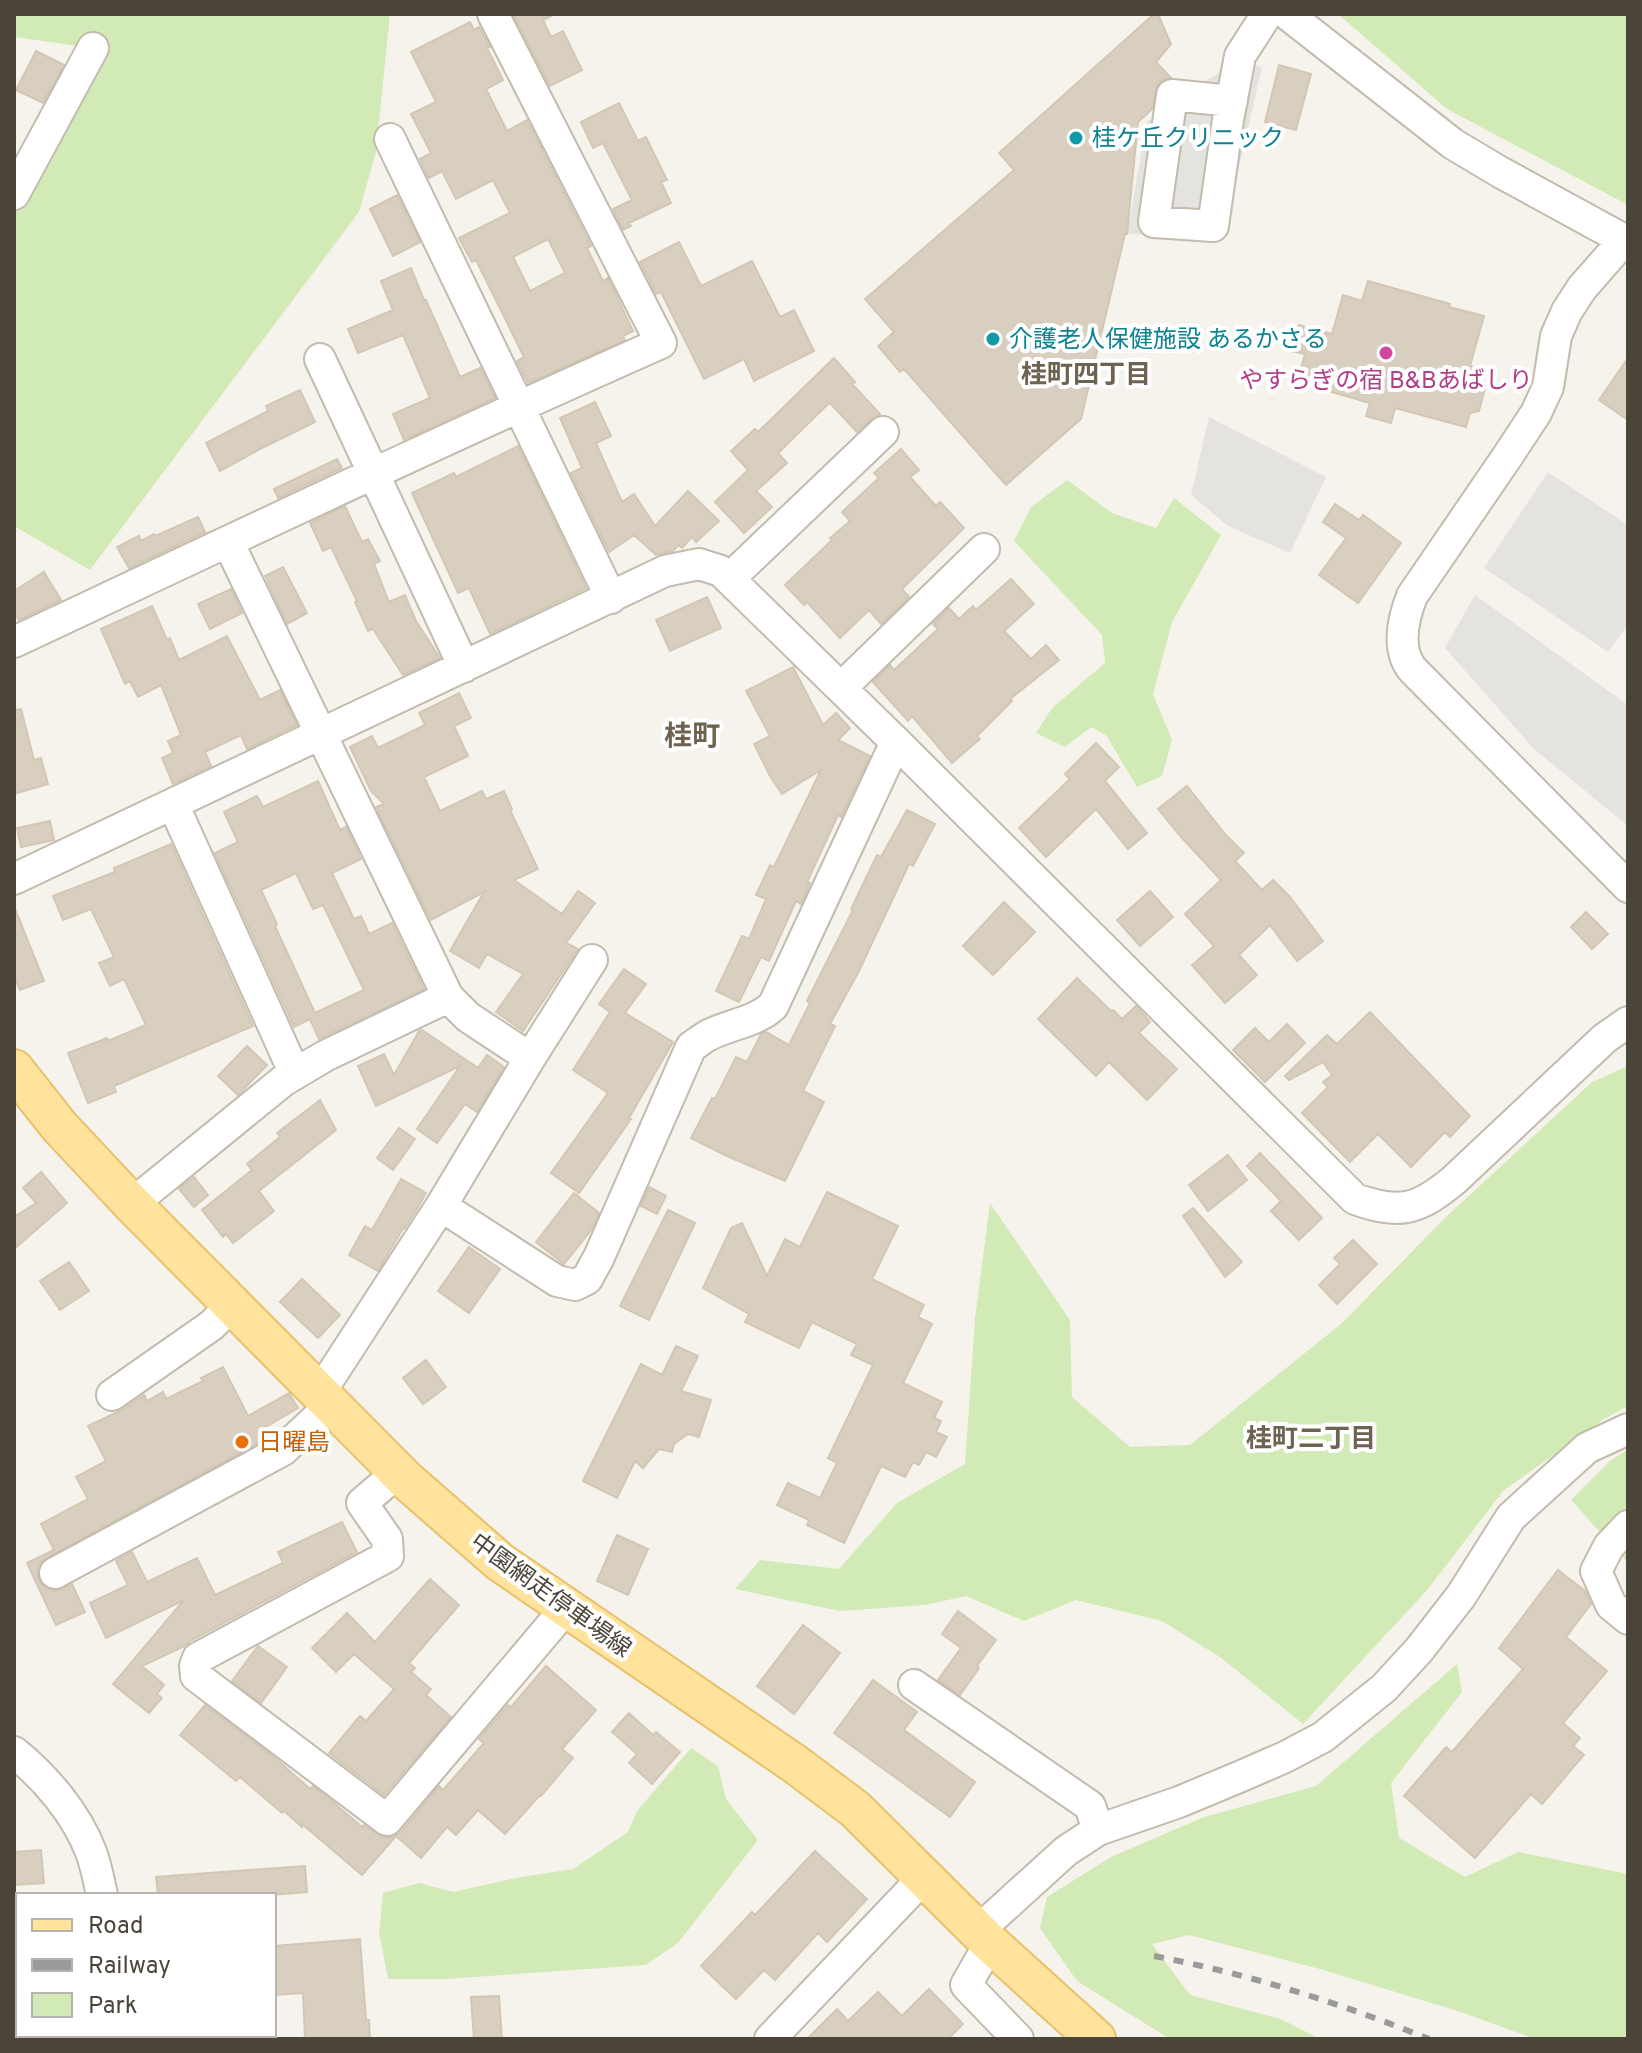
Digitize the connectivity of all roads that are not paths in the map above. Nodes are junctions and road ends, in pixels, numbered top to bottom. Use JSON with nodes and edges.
{"nodes":[{"id":1,"x":493,"y":14,"type":"edge"},
{"id":2,"x":1267,"y":14,"type":"edge"},
{"id":3,"x":1287,"y":14,"type":"edge"},
{"id":4,"x":93,"y":48,"type":"dead end"},
{"id":5,"x":1232,"y":101,"type":"dead end"},
{"id":6,"x":390,"y":139,"type":"dead end"},
{"id":7,"x":14,"y":194,"type":"edge"},
{"id":8,"x":1626,"y":241,"type":"edge"},
{"id":9,"x":320,"y":359,"type":"dead end"},
{"id":10,"x":519,"y":406,"type":"junction"},
{"id":11,"x":883,"y":432,"type":"dead end"},
{"id":12,"x":374,"y":473,"type":"junction"},
{"id":13,"x":228,"y":542,"type":"junction"},
{"id":14,"x":984,"y":549,"type":"dead end"},
{"id":15,"x":729,"y":579,"type":"junction"},
{"id":16,"x":611,"y":598,"type":"junction"},
{"id":17,"x":14,"y":642,"type":"edge"},
{"id":18,"x":464,"y":667,"type":"junction"},
{"id":19,"x":841,"y":688,"type":"junction"},
{"id":20,"x":321,"y":734,"type":"junction"},
{"id":21,"x":896,"y":742,"type":"junction"},
{"id":22,"x":173,"y":804,"type":"junction"},
{"id":23,"x":14,"y":879,"type":"edge"},
{"id":24,"x":1628,"y":887,"type":"edge"},
{"id":25,"x":592,"y":960,"type":"dead end"},
{"id":26,"x":448,"y":997,"type":"junction"},
{"id":27,"x":1628,"y":1022,"type":"edge"},
{"id":28,"x":530,"y":1058,"type":"junction"},
{"id":29,"x":14,"y":1069,"type":"edge"},
{"id":30,"x":295,"y":1074,"type":"junction"},
{"id":31,"x":132,"y":1204,"type":"junction"},
{"id":32,"x":441,"y":1206,"type":"junction"},
{"id":33,"x":231,"y":1305,"type":"junction"},
{"id":34,"x":112,"y":1395,"type":"dead end"},
{"id":35,"x":325,"y":1400,"type":"junction"},
{"id":36,"x":1628,"y":1429,"type":"edge"},
{"id":37,"x":398,"y":1472,"type":"junction"},
{"id":38,"x":1628,"y":1526,"type":"edge"},
{"id":39,"x":55,"y":1573,"type":"dead end"},
{"id":40,"x":566,"y":1608,"type":"junction"},
{"id":41,"x":1628,"y":1619,"type":"edge"},
{"id":42,"x":914,"y":1685,"type":"dead end"},
{"id":43,"x":14,"y":1752,"type":"edge"},
{"id":44,"x":1098,"y":1830,"type":"junction"},
{"id":45,"x":925,"y":1876,"type":"junction"},
{"id":46,"x":102,"y":1893,"type":"edge"},
{"id":47,"x":985,"y":1936,"type":"junction"},
{"id":48,"x":784,"y":2034,"type":"edge"},
{"id":49,"x":1018,"y":2039,"type":"edge"},
{"id":50,"x":1096,"y":2039,"type":"edge"}],
"edges":[{"from":1,"to":10,"type":"street"},
{"from":2,"to":5,"type":"street"},
{"from":3,"to":8,"type":"street"},
{"from":4,"to":7,"type":"street"},
{"from":6,"to":10,"type":"street"},
{"from":8,"to":24,"type":"street"},
{"from":9,"to":12,"type":"street"},
{"from":10,"to":12,"type":"street"},
{"from":10,"to":16,"type":"street"},
{"from":11,"to":15,"type":"street"},
{"from":12,"to":13,"type":"street"},
{"from":12,"to":18,"type":"street"},
{"from":13,"to":17,"type":"street"},
{"from":13,"to":20,"type":"street"},
{"from":14,"to":19,"type":"street"},
{"from":15,"to":16,"type":"street"},
{"from":15,"to":19,"type":"street"},
{"from":16,"to":18,"type":"street"},
{"from":18,"to":20,"type":"street"},
{"from":19,"to":21,"type":"street"},
{"from":20,"to":22,"type":"street"},
{"from":20,"to":26,"type":"street"},
{"from":21,"to":27,"type":"street"},
{"from":21,"to":32,"type":"street"},
{"from":22,"to":23,"type":"street"},
{"from":22,"to":30,"type":"street"},
{"from":25,"to":28,"type":"street"},
{"from":26,"to":28,"type":"street"},
{"from":26,"to":30,"type":"street"},
{"from":28,"to":32,"type":"street"},
{"from":29,"to":31,"type":"main road","name":"中園網走停車場線"},
{"from":30,"to":31,"type":"street"},
{"from":31,"to":33,"type":"main road","name":"中園網走停車場線"},
{"from":32,"to":35,"type":"street"},
{"from":33,"to":34,"type":"street"},
{"from":33,"to":35,"type":"main road","name":"中園網走停車場線"},
{"from":35,"to":37,"type":"main road","name":"中園網走停車場線"},
{"from":35,"to":39,"type":"street"},
{"from":36,"to":44,"type":"street"},
{"from":37,"to":40,"type":"main road","name":"中園網走停車場線"},
{"from":37,"to":40,"type":"street"},
{"from":38,"to":41,"type":"street"},
{"from":40,"to":45,"type":"main road","name":"中園網走停車場線"},
{"from":42,"to":44,"type":"street"},
{"from":43,"to":46,"type":"street"},
{"from":44,"to":47,"type":"street"},
{"from":45,"to":47,"type":"main road","name":"中園網走停車場線"},
{"from":45,"to":48,"type":"street"},
{"from":47,"to":49,"type":"street"},
{"from":47,"to":50,"type":"main road","name":"中園網走停車場線"}]}
